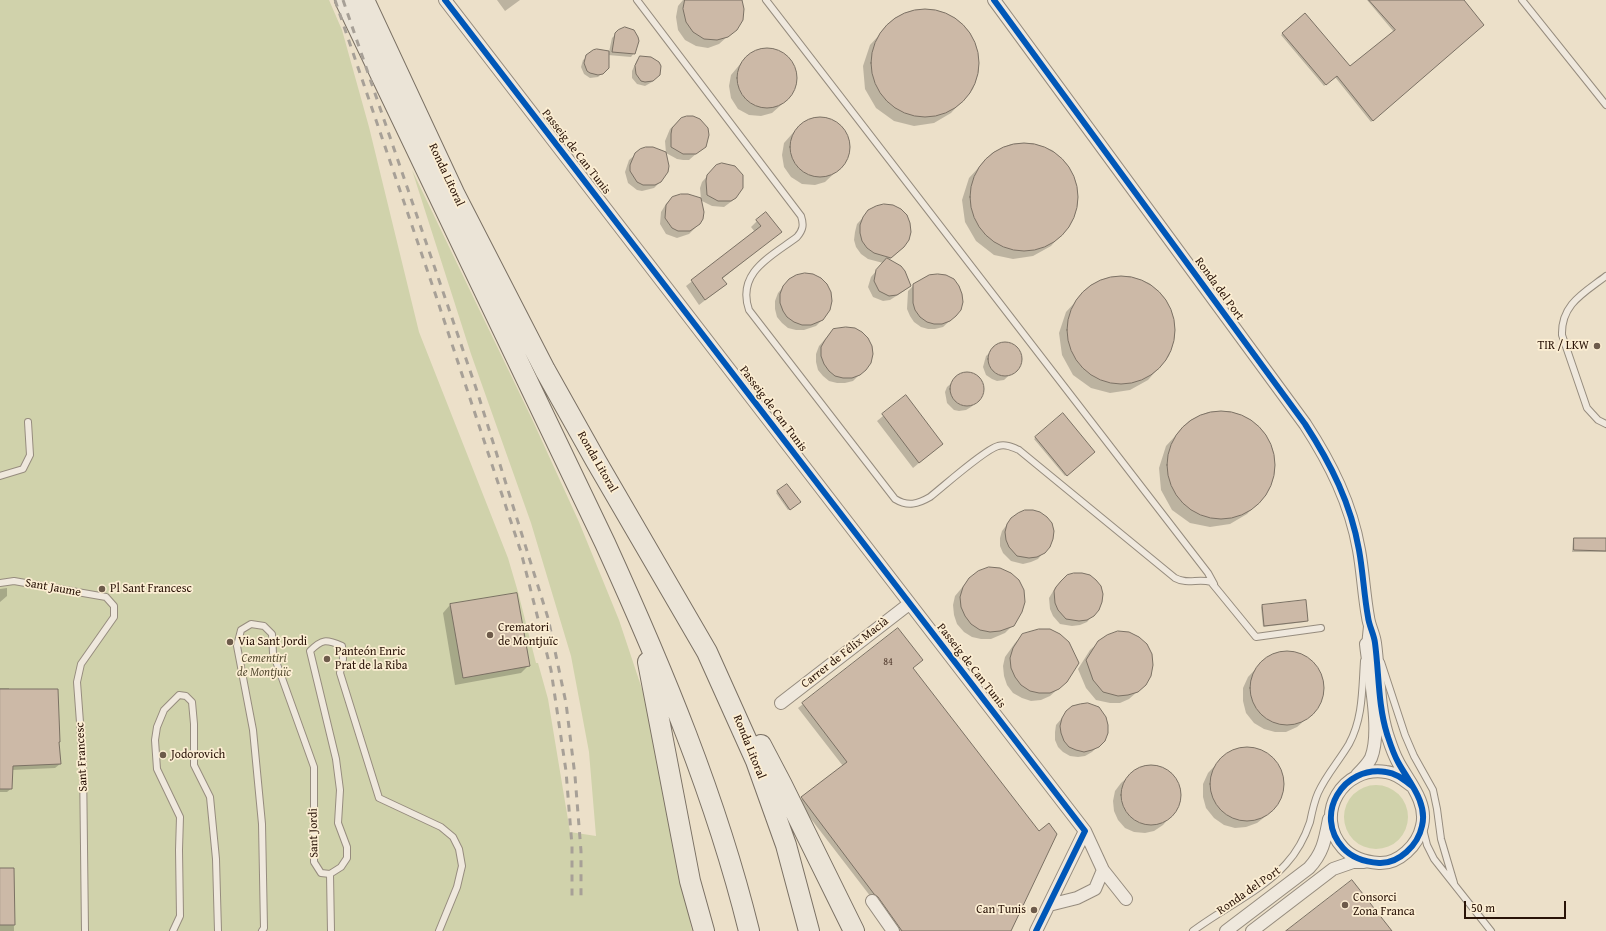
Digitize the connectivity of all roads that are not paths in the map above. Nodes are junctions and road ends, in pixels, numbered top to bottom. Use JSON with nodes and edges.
{"nodes":[{"id":1,"x":345,"y":0,"type":"edge"},
{"id":2,"x":364,"y":0,"type":"edge"},
{"id":3,"x":445,"y":0,"type":"edge"},
{"id":4,"x":638,"y":0,"type":"edge"},
{"id":5,"x":766,"y":0,"type":"edge"},
{"id":6,"x":994,"y":0,"type":"edge"},
{"id":7,"x":1522,"y":0,"type":"edge"},
{"id":8,"x":1606,"y":105,"type":"edge"},
{"id":9,"x":446,"y":196,"type":"junction"},
{"id":10,"x":1606,"y":276,"type":"edge"},
{"id":11,"x":28,"y":422,"type":"dead end"},
{"id":12,"x":1606,"y":424,"type":"edge"},
{"id":13,"x":0,"y":476,"type":"edge"},
{"id":14,"x":0,"y":583,"type":"edge"},
{"id":15,"x":1215,"y":585,"type":"junction"},
{"id":16,"x":106,"y":597,"type":"joint"},
{"id":17,"x":909,"y":604,"type":"junction"},
{"id":18,"x":637,"y":613,"type":"junction"},
{"id":19,"x":1321,"y":628,"type":"dead end"},
{"id":20,"x":1370,"y":643,"type":"junction"},
{"id":21,"x":707,"y":652,"type":"junction"},
{"id":22,"x":781,"y":703,"type":"dead end"},
{"id":23,"x":1352,"y":779,"type":"junction"},
{"id":24,"x":1412,"y":786,"type":"junction"},
{"id":25,"x":1332,"y":808,"type":"junction"},
{"id":26,"x":1422,"y":826,"type":"junction"},
{"id":27,"x":1085,"y":830,"type":"junction"},
{"id":28,"x":1368,"y":862,"type":"junction"},
{"id":29,"x":1102,"y":870,"type":"junction"},
{"id":30,"x":330,"y":874,"type":"junction"},
{"id":31,"x":1454,"y":883,"type":"junction"},
{"id":32,"x":1126,"y":899,"type":"dead end"},
{"id":33,"x":872,"y":901,"type":"dead end"},
{"id":34,"x":1049,"y":905,"type":"junction"},
{"id":35,"x":263,"y":930,"type":"edge"},
{"id":36,"x":85,"y":931,"type":"edge"},
{"id":37,"x":173,"y":931,"type":"edge"},
{"id":38,"x":218,"y":931,"type":"edge"},
{"id":39,"x":331,"y":931,"type":"edge"},
{"id":40,"x":439,"y":931,"type":"edge"},
{"id":41,"x":704,"y":931,"type":"edge"},
{"id":42,"x":749,"y":931,"type":"edge"},
{"id":43,"x":809,"y":931,"type":"edge"},
{"id":44,"x":854,"y":931,"type":"edge"},
{"id":45,"x":893,"y":931,"type":"edge"},
{"id":46,"x":1036,"y":931,"type":"edge"},
{"id":47,"x":1193,"y":931,"type":"edge"},
{"id":48,"x":1226,"y":931,"type":"edge"},
{"id":49,"x":1252,"y":931,"type":"edge"},
{"id":50,"x":1491,"y":931,"type":"edge"}],
"edges":[{"from":1,"to":9,"type":"highway","name":"Ronda Litoral"},
{"from":2,"to":9,"type":"highway","name":"Ronda Litoral"},
{"from":3,"to":17,"type":"street","name":"Passeig de Can Tunis"},
{"from":4,"to":15,"type":"lane"},
{"from":5,"to":15,"type":"lane"},
{"from":6,"to":20,"type":"street","name":"Ronda del Port"},
{"from":7,"to":8,"type":"lane"},
{"from":9,"to":18,"type":"highway","name":"Ronda Litoral"},
{"from":9,"to":21,"type":"highway","name":"Ronda Litoral"},
{"from":10,"to":12,"type":"lane"},
{"from":11,"to":13,"type":"lane"},
{"from":14,"to":16,"type":"lane","name":"Sant Jaume"},
{"from":15,"to":19,"type":"lane"},
{"from":16,"to":36,"type":"lane","name":"Sant Francesc"},
{"from":17,"to":22,"type":"street","name":"Carrer de Félix Macià"},
{"from":17,"to":27,"type":"street","name":"Passeig de Can Tunis"},
{"from":18,"to":41,"type":"highway"},
{"from":18,"to":42,"type":"highway","name":"Ronda Litoral"},
{"from":20,"to":23,"type":"street"},
{"from":20,"to":24,"type":"street"},
{"from":20,"to":31,"type":"lane"},
{"from":20,"to":47,"type":"lane","name":"Ronda del Port"},
{"from":21,"to":43,"type":"highway","name":"Ronda Litoral"},
{"from":21,"to":44,"type":"highway"},
{"from":23,"to":24,"type":"street"},
{"from":23,"to":25,"type":"street"},
{"from":24,"to":26,"type":"street"},
{"from":25,"to":28,"type":"street"},
{"from":25,"to":48,"type":"street","name":"Ronda del Port"},
{"from":26,"to":28,"type":"street"},
{"from":26,"to":31,"type":"lane"},
{"from":27,"to":29,"type":"street","name":"Passeig de Can Tunis"},
{"from":27,"to":34,"type":"street"},
{"from":28,"to":49,"type":"street"},
{"from":29,"to":32,"type":"street","name":"Passeig de Can Tunis"},
{"from":29,"to":34,"type":"street"},
{"from":30,"to":35,"type":"lane","name":"Sant Jordi"},
{"from":30,"to":39,"type":"lane"},
{"from":30,"to":40,"type":"lane","name":"Sant Jordi"},
{"from":31,"to":50,"type":"lane"},
{"from":33,"to":45,"type":"street"},
{"from":34,"to":46,"type":"street"},
{"from":37,"to":38,"type":"lane"}]}
